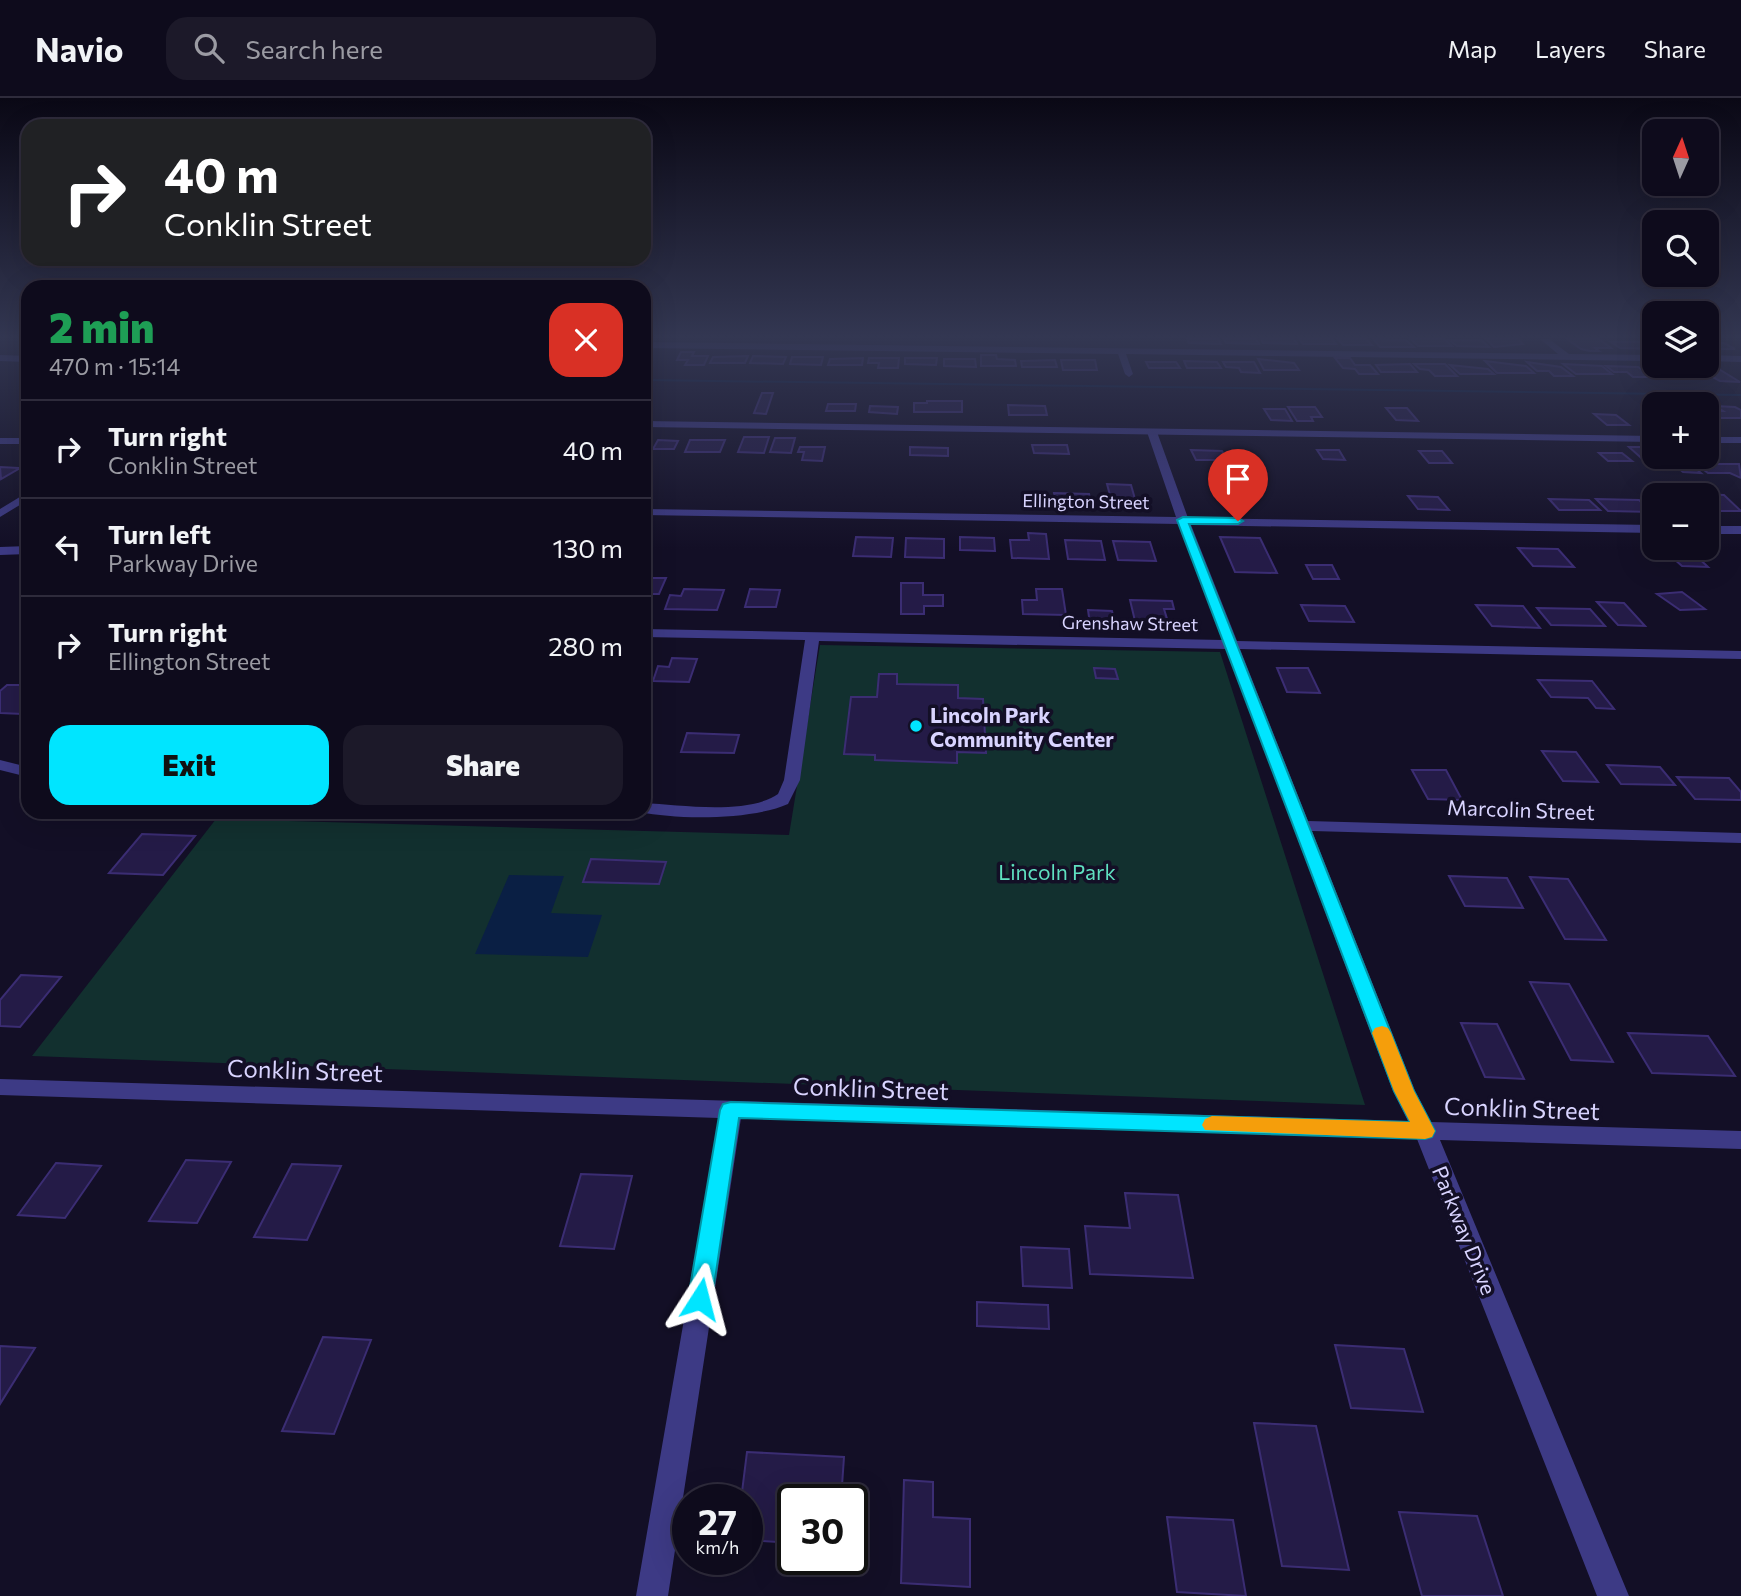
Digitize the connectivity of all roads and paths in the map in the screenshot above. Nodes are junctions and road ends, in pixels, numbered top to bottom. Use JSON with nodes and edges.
{"nodes":[{"id":1,"x":651,"y":424,"type":"edge"},
{"id":2,"x":1152,"y":432,"type":"junction"},
{"id":3,"x":1642,"y":439,"type":"edge"},
{"id":4,"x":0,"y":440,"type":"edge"},
{"id":5,"x":1719,"y":440,"type":"edge"},
{"id":6,"x":1741,"y":440,"type":"edge"},
{"id":7,"x":21,"y":441,"type":"edge"},
{"id":8,"x":21,"y":500,"type":"edge"},
{"id":9,"x":651,"y":512,"type":"edge"},
{"id":10,"x":0,"y":514,"type":"edge"},
{"id":11,"x":1183,"y":520,"type":"junction"},
{"id":12,"x":1642,"y":529,"type":"edge"},
{"id":13,"x":1719,"y":530,"type":"edge"},
{"id":14,"x":1741,"y":530,"type":"edge"},
{"id":15,"x":21,"y":550,"type":"edge"},
{"id":16,"x":0,"y":551,"type":"edge"},
{"id":17,"x":651,"y":633,"type":"edge"},
{"id":18,"x":813,"y":636,"type":"junction"},
{"id":19,"x":1231,"y":644,"type":"junction"},
{"id":20,"x":1741,"y":655,"type":"edge"},
{"id":21,"x":0,"y":765,"type":"edge"},
{"id":22,"x":21,"y":770,"type":"edge"},
{"id":23,"x":651,"y":808,"type":"edge"},
{"id":24,"x":1300,"y":826,"type":"junction"},
{"id":25,"x":1741,"y":838,"type":"edge"},
{"id":26,"x":0,"y":1087,"type":"edge"},
{"id":27,"x":731,"y":1110,"type":"junction"},
{"id":28,"x":1425,"y":1131,"type":"junction"},
{"id":29,"x":1741,"y":1140,"type":"edge"},
{"id":30,"x":652,"y":1596,"type":"edge"},
{"id":31,"x":1613,"y":1596,"type":"edge"}],
"edges":[{"from":1,"to":2,"type":"street"},
{"from":2,"to":3,"type":"street"},
{"from":2,"to":11,"type":"street","name":"Parkway Drive"},
{"from":4,"to":7,"type":"street"},
{"from":5,"to":6,"type":"street"},
{"from":8,"to":10,"type":"street"},
{"from":9,"to":11,"type":"street","name":"Ellington Street"},
{"from":11,"to":12,"type":"street","name":"Ellington Street"},
{"from":11,"to":19,"type":"street","name":"Parkway Drive"},
{"from":13,"to":14,"type":"street"},
{"from":15,"to":16,"type":"street"},
{"from":17,"to":18,"type":"street","name":"Grenshaw Street"},
{"from":18,"to":19,"type":"street","name":"Grenshaw Street"},
{"from":18,"to":23,"type":"street"},
{"from":19,"to":20,"type":"street","name":"Grenshaw Street"},
{"from":19,"to":24,"type":"street","name":"Parkway Drive"},
{"from":21,"to":22,"type":"street"},
{"from":24,"to":25,"type":"street","name":"Marcolin Street"},
{"from":24,"to":28,"type":"street","name":"Parkway Drive"},
{"from":26,"to":27,"type":"street","name":"Conklin Street"},
{"from":27,"to":28,"type":"street","name":"Conklin Street"},
{"from":27,"to":30,"type":"street"},
{"from":28,"to":29,"type":"street","name":"Conklin Street"},
{"from":28,"to":31,"type":"street","name":"Parkway Drive"}]}
